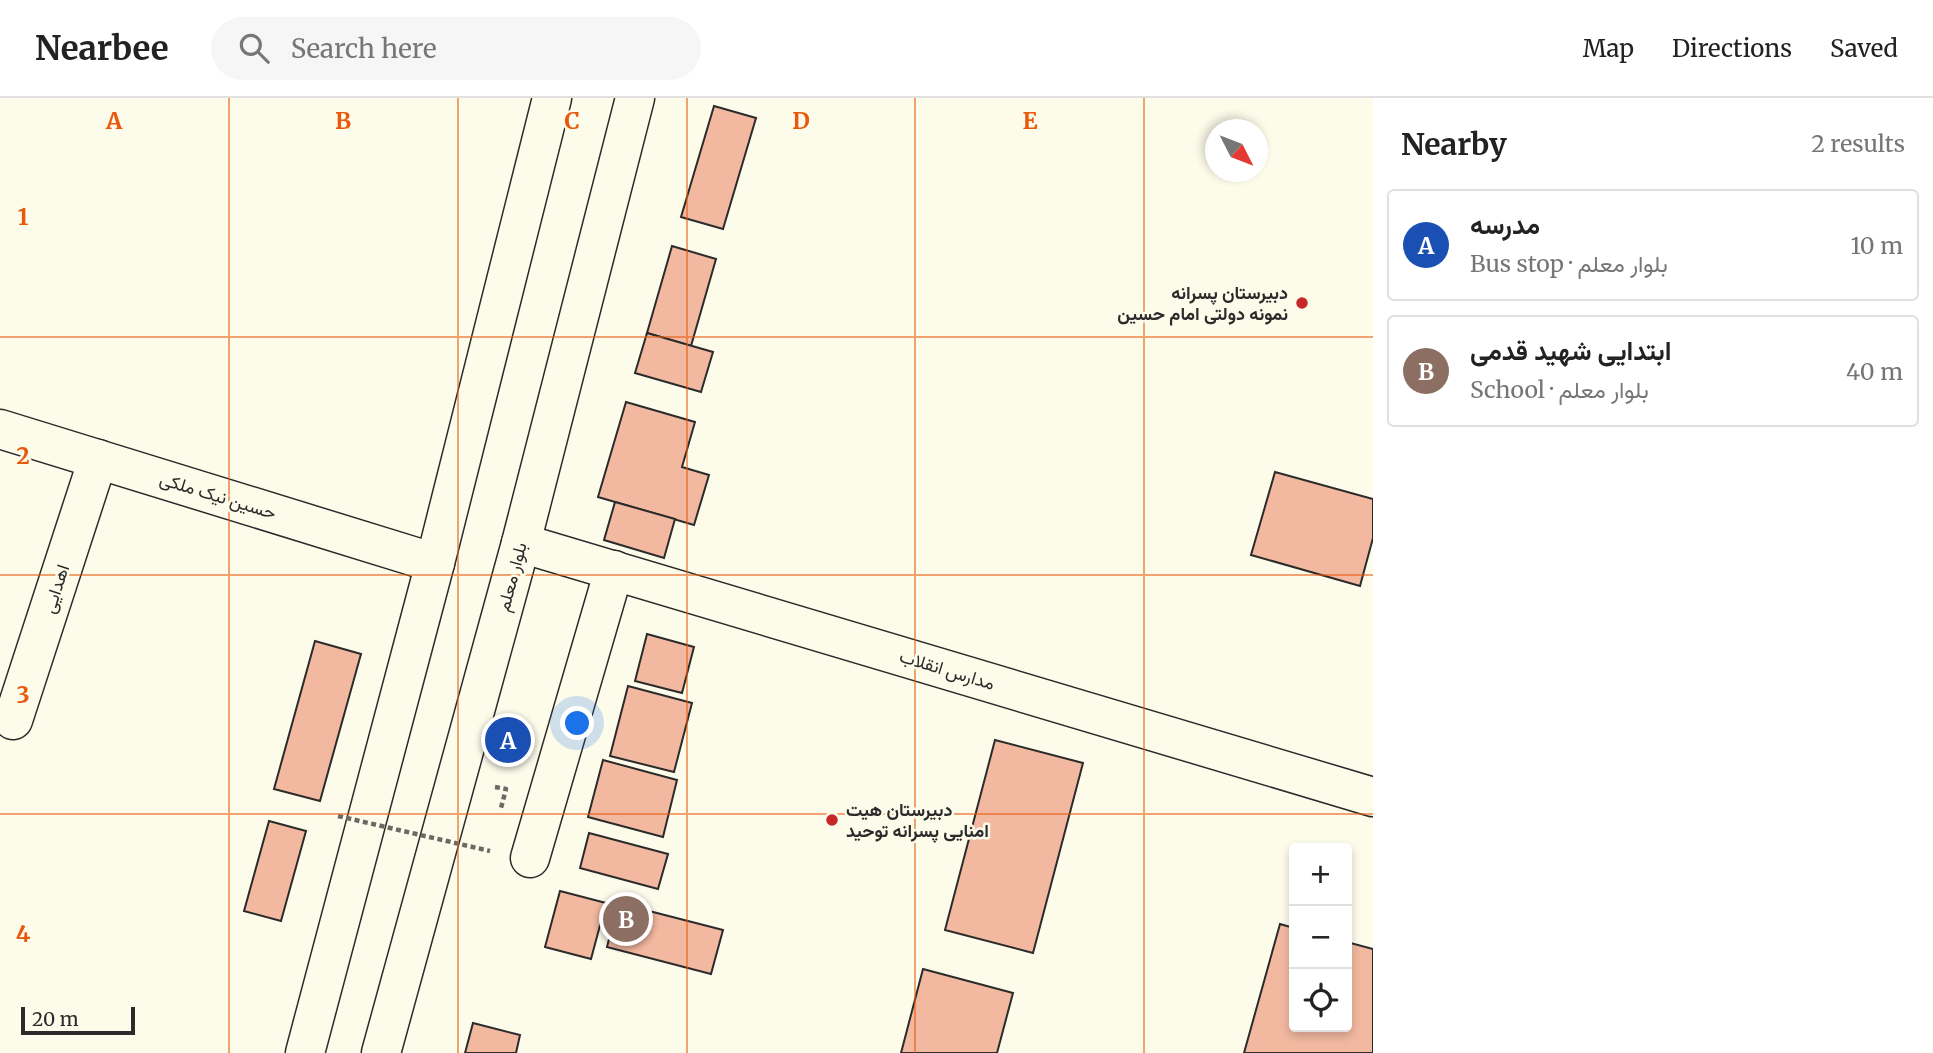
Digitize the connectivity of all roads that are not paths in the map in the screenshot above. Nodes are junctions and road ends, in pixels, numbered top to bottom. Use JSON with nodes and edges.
{"nodes":[{"id":1,"x":552,"y":98,"type":"edge"},
{"id":2,"x":635,"y":98,"type":"edge"},
{"id":3,"x":0,"y":429,"type":"edge"},
{"id":4,"x":98,"y":459,"type":"junction"},
{"id":5,"x":521,"y":543,"type":"junction"},
{"id":6,"x":435,"y":563,"type":"junction"},
{"id":7,"x":614,"y":570,"type":"junction"},
{"id":8,"x":13,"y":720,"type":"dead end"},
{"id":9,"x":1373,"y":797,"type":"edge"},
{"id":10,"x":530,"y":858,"type":"dead end"},
{"id":11,"x":305,"y":1053,"type":"edge"},
{"id":12,"x":381,"y":1053,"type":"edge"}],
"edges":[{"from":1,"to":6,"type":"main road"},
{"from":2,"to":5,"type":"main road","name":"بلوار معلم"},
{"from":3,"to":4,"type":"main road","name":"حسین نیک ملکی"},
{"from":4,"to":6,"type":"main road","name":"حسین نیک ملکی"},
{"from":4,"to":8,"type":"main road","name":"اهدایی"},
{"from":5,"to":7,"type":"main road","name":"مدارس انقلاب"},
{"from":5,"to":12,"type":"main road","name":"بلوار معلم"},
{"from":6,"to":11,"type":"main road"},
{"from":7,"to":9,"type":"main road","name":"مدارس انقلاب"},
{"from":7,"to":10,"type":"main road"}]}
